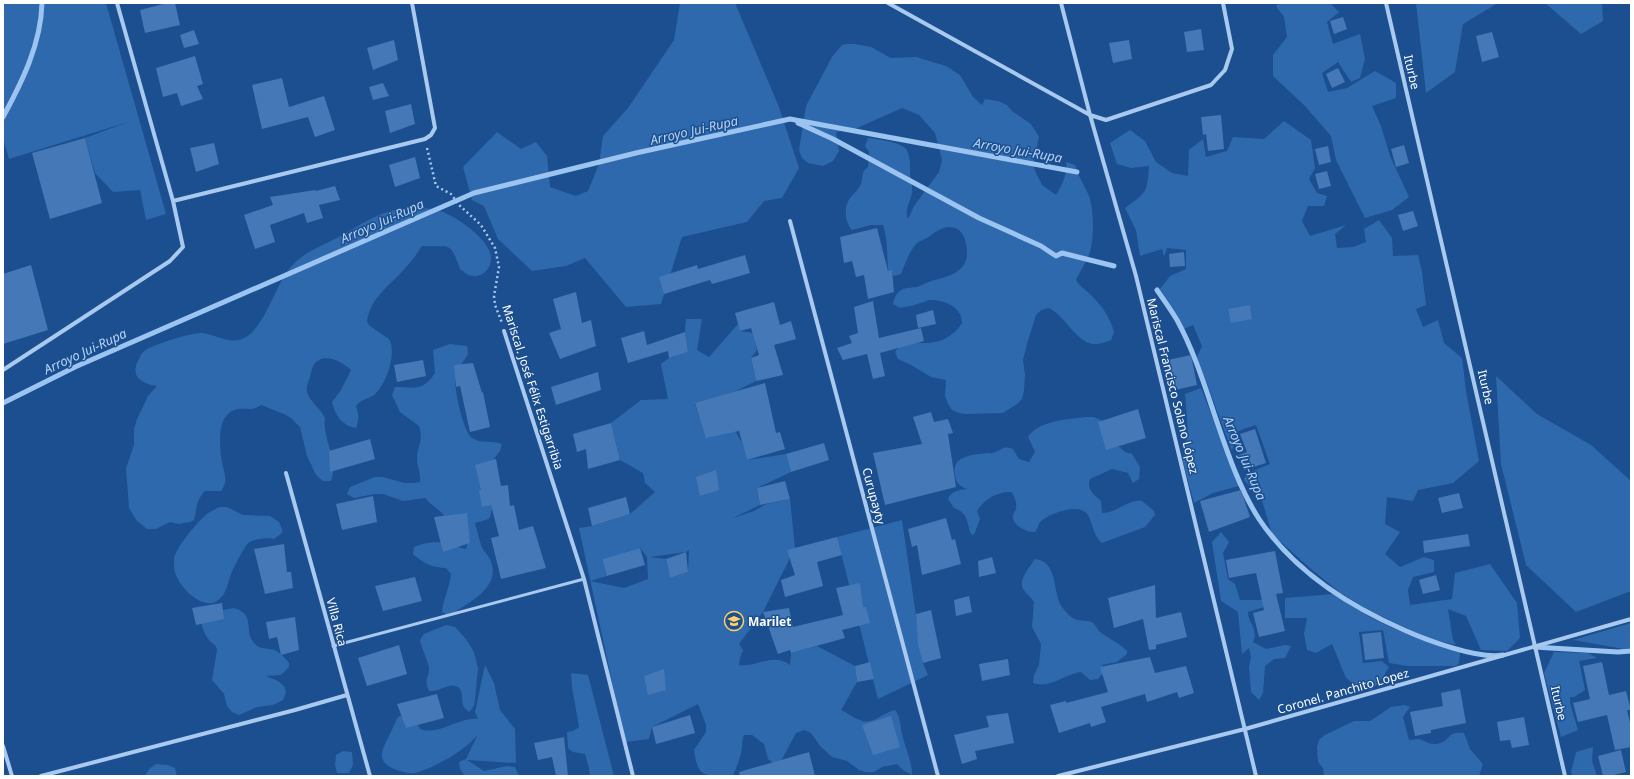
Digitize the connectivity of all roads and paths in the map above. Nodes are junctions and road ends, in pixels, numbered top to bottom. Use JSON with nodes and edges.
{"nodes":[{"id":1,"x":117,"y":3,"type":"edge"},
{"id":2,"x":412,"y":3,"type":"edge"},
{"id":3,"x":888,"y":3,"type":"edge"},
{"id":4,"x":1062,"y":3,"type":"edge"},
{"id":5,"x":1223,"y":3,"type":"edge"},
{"id":6,"x":1386,"y":3,"type":"edge"},
{"id":7,"x":1090,"y":115,"type":"junction"},
{"id":8,"x":425,"y":139,"type":"junction"},
{"id":9,"x":173,"y":201,"type":"junction"},
{"id":10,"x":790,"y":221,"type":"dead end"},
{"id":11,"x":504,"y":331,"type":"joint"},
{"id":12,"x":3,"y":370,"type":"edge"},
{"id":13,"x":286,"y":473,"type":"dead end"},
{"id":14,"x":584,"y":579,"type":"junction"},
{"id":15,"x":1631,"y":619,"type":"edge"},
{"id":16,"x":333,"y":646,"type":"junction"},
{"id":17,"x":1536,"y":647,"type":"junction"},
{"id":18,"x":347,"y":695,"type":"junction"},
{"id":19,"x":1245,"y":729,"type":"junction"},
{"id":20,"x":3,"y":746,"type":"edge"},
{"id":21,"x":12,"y":776,"type":"edge"},
{"id":22,"x":41,"y":776,"type":"edge"},
{"id":23,"x":370,"y":776,"type":"edge"},
{"id":24,"x":633,"y":776,"type":"edge"},
{"id":25,"x":938,"y":776,"type":"edge"},
{"id":26,"x":1058,"y":776,"type":"edge"},
{"id":27,"x":1256,"y":776,"type":"edge"},
{"id":28,"x":1565,"y":776,"type":"edge"}],
"edges":[{"from":1,"to":9,"type":"street"},
{"from":2,"to":8,"type":"street"},
{"from":3,"to":7,"type":"street"},
{"from":4,"to":7,"type":"street","name":"Mariscal Francisco Solano López"},
{"from":5,"to":7,"type":"street"},
{"from":6,"to":17,"type":"street","name":"Iturbe"},
{"from":7,"to":19,"type":"street","name":"Mariscal Francisco Solano López"},
{"from":8,"to":9,"type":"street"},
{"from":8,"to":11,"type":"path","name":"Mariscal. José Félix Estigarribia"},
{"from":9,"to":12,"type":"street"},
{"from":10,"to":25,"type":"street","name":"Curupayty"},
{"from":11,"to":14,"type":"street","name":"Mariscal. José Félix Estigarribia"},
{"from":13,"to":16,"type":"street","name":"Villa Rica"},
{"from":14,"to":16,"type":"lane"},
{"from":14,"to":24,"type":"street","name":"Mariscal. José Félix Estigarribia"},
{"from":15,"to":17,"type":"street","name":"Coronel. Panchito Lopez"},
{"from":16,"to":18,"type":"street","name":"Villa Rica"},
{"from":17,"to":19,"type":"street","name":"Coronel. Panchito Lopez"},
{"from":17,"to":28,"type":"street","name":"Iturbe"},
{"from":18,"to":22,"type":"street"},
{"from":18,"to":23,"type":"street","name":"Villa Rica"},
{"from":19,"to":26,"type":"street","name":"Coronel. Panchito Lopez"},
{"from":19,"to":27,"type":"street","name":"Mariscal Francisco Solano López"},
{"from":20,"to":21,"type":"street"}]}
